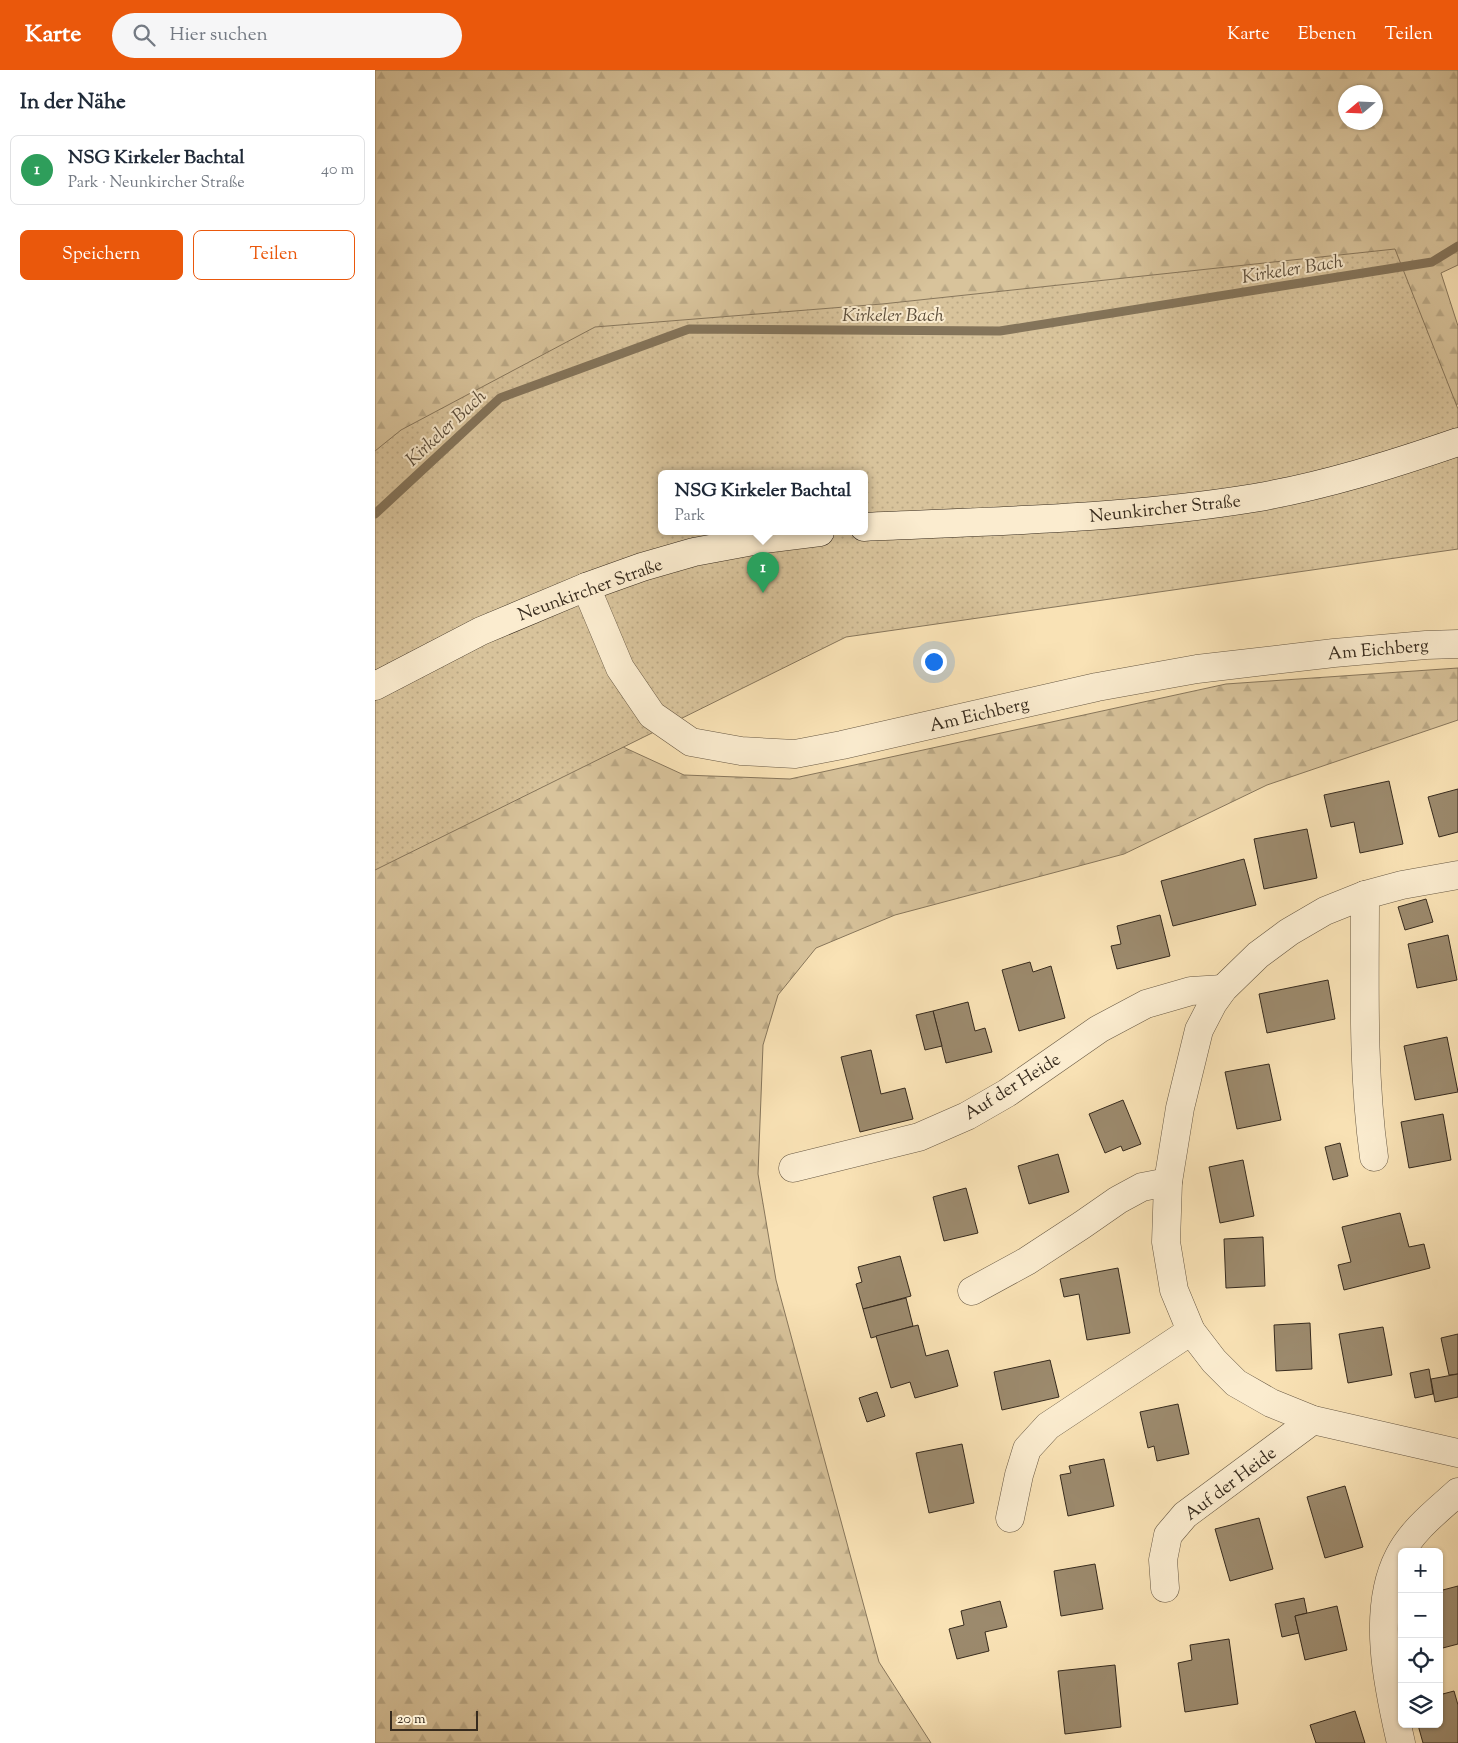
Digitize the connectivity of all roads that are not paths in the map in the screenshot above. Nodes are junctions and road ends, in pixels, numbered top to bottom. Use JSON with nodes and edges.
{"nodes":[{"id":1,"x":1458,"y":442,"type":"edge"},
{"id":2,"x":868,"y":527,"type":"edge"},
{"id":3,"x":796,"y":535,"type":"edge"},
{"id":4,"x":586,"y":587,"type":"junction"},
{"id":5,"x":1458,"y":644,"type":"edge"},
{"id":6,"x":375,"y":686,"type":"edge"},
{"id":7,"x":1458,"y":875,"type":"edge"},
{"id":8,"x":1365,"y":895,"type":"junction"},
{"id":9,"x":1223,"y":989,"type":"junction"},
{"id":10,"x":1374,"y":1157,"type":"dead end"},
{"id":11,"x":793,"y":1168,"type":"dead end"},
{"id":12,"x":1167,"y":1182,"type":"junction"},
{"id":13,"x":972,"y":1291,"type":"dead end"},
{"id":14,"x":1191,"y":1331,"type":"junction"},
{"id":15,"x":1313,"y":1420,"type":"junction"},
{"id":16,"x":1458,"y":1453,"type":"edge"},
{"id":17,"x":1458,"y":1492,"type":"edge"},
{"id":18,"x":1010,"y":1518,"type":"dead end"},
{"id":19,"x":1165,"y":1588,"type":"dead end"},
{"id":20,"x":1401,"y":1743,"type":"edge"}],
"edges":[{"from":1,"to":2,"type":"street","name":"Neunkircher Straße"},
{"from":3,"to":4,"type":"street","name":"Neunkircher Straße"},
{"from":4,"to":5,"type":"street","name":"Am Eichberg"},
{"from":4,"to":6,"type":"street","name":"Neunkircher Straße"},
{"from":7,"to":8,"type":"street"},
{"from":8,"to":9,"type":"street"},
{"from":8,"to":10,"type":"street"},
{"from":9,"to":11,"type":"street","name":"Auf der Heide"},
{"from":9,"to":12,"type":"street"},
{"from":12,"to":13,"type":"street"},
{"from":12,"to":14,"type":"street"},
{"from":14,"to":15,"type":"street"},
{"from":14,"to":18,"type":"street"},
{"from":15,"to":16,"type":"street"},
{"from":15,"to":19,"type":"street","name":"Auf der Heide"},
{"from":17,"to":20,"type":"street"}]}
